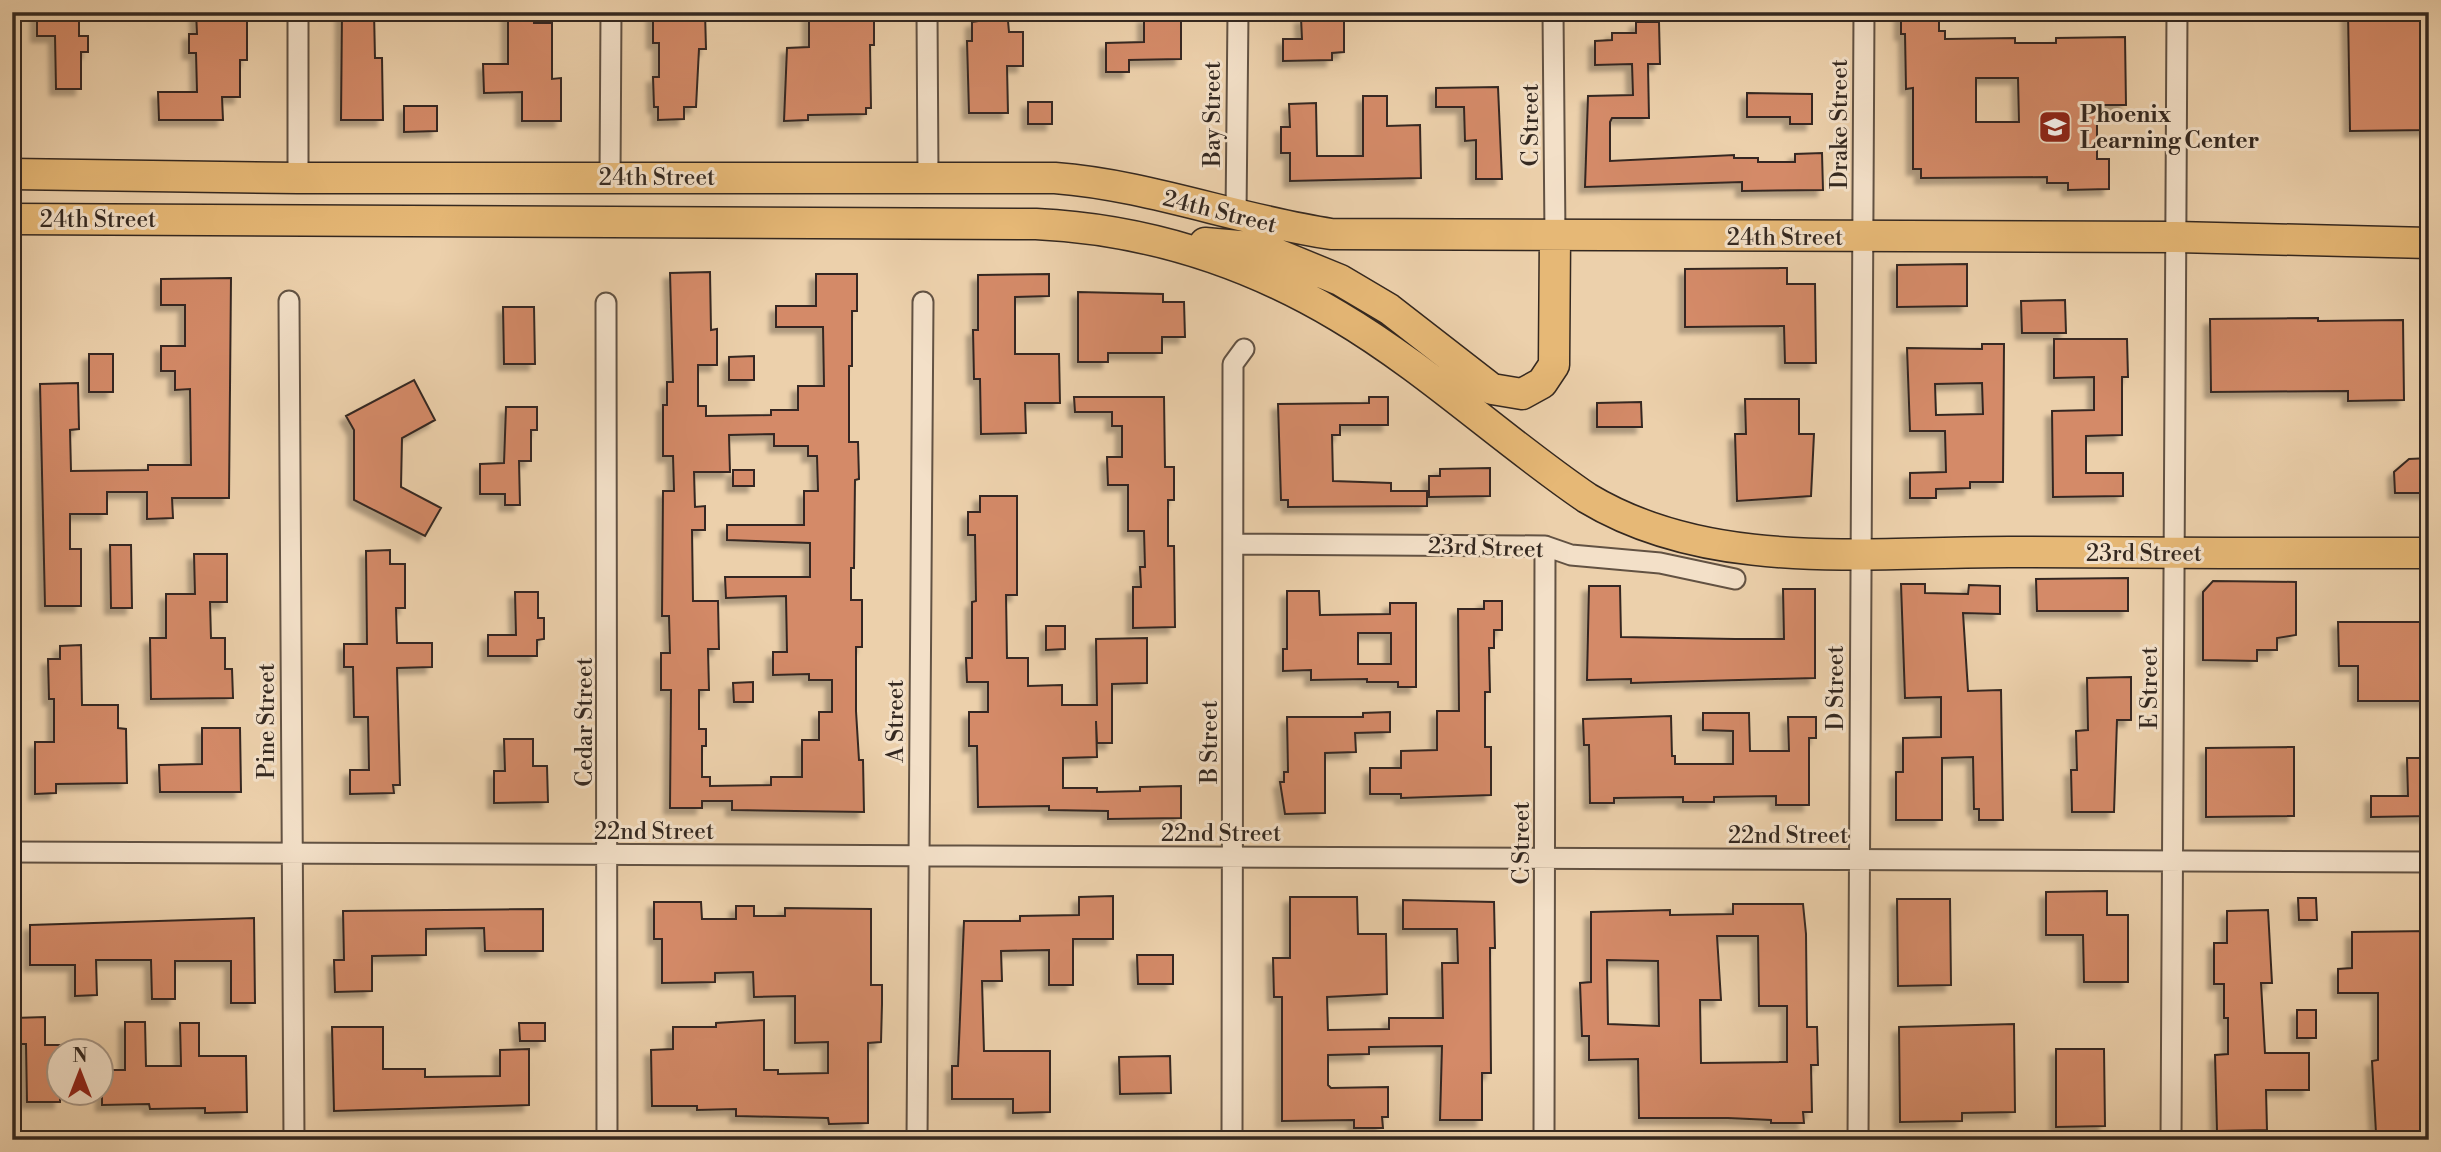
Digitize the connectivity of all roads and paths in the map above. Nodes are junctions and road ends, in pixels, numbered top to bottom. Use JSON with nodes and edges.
{"nodes":[{"id":1,"x":298,"y":12,"type":"edge"},
{"id":2,"x":611,"y":12,"type":"edge"},
{"id":3,"x":927,"y":12,"type":"edge"},
{"id":4,"x":1238,"y":12,"type":"edge"},
{"id":5,"x":1553,"y":12,"type":"edge"},
{"id":6,"x":1864,"y":12,"type":"edge"},
{"id":7,"x":2177,"y":12,"type":"edge"},
{"id":8,"x":12,"y":174,"type":"edge"},
{"id":9,"x":928,"y":176,"type":"junction"},
{"id":10,"x":298,"y":178,"type":"junction"},
{"id":11,"x":610,"y":178,"type":"junction"},
{"id":12,"x":1236,"y":216,"type":"junction"},
{"id":13,"x":12,"y":219,"type":"edge"},
{"id":14,"x":1864,"y":236,"type":"junction"},
{"id":15,"x":1555,"y":237,"type":"junction"},
{"id":16,"x":2176,"y":237,"type":"junction"},
{"id":17,"x":1159,"y":241,"type":"junction"},
{"id":18,"x":2429,"y":243,"type":"edge"},
{"id":19,"x":289,"y":302,"type":"dead end"},
{"id":20,"x":923,"y":302,"type":"dead end"},
{"id":21,"x":606,"y":303,"type":"dead end"},
{"id":22,"x":1244,"y":349,"type":"dead end"},
{"id":23,"x":1234,"y":544,"type":"junction"},
{"id":24,"x":1545,"y":546,"type":"junction"},
{"id":25,"x":1860,"y":552,"type":"junction"},
{"id":26,"x":2174,"y":553,"type":"junction"},
{"id":27,"x":2429,"y":553,"type":"edge"},
{"id":28,"x":1735,"y":579,"type":"dead end"},
{"id":29,"x":12,"y":852,"type":"edge"},
{"id":30,"x":291,"y":854,"type":"junction"},
{"id":31,"x":609,"y":855,"type":"junction"},
{"id":32,"x":919,"y":856,"type":"junction"},
{"id":33,"x":1233,"y":858,"type":"junction"},
{"id":34,"x":1546,"y":859,"type":"junction"},
{"id":35,"x":1859,"y":860,"type":"junction"},
{"id":36,"x":2172,"y":861,"type":"junction"},
{"id":37,"x":2429,"y":862,"type":"edge"},
{"id":38,"x":294,"y":1140,"type":"edge"},
{"id":39,"x":607,"y":1140,"type":"edge"},
{"id":40,"x":917,"y":1140,"type":"edge"},
{"id":41,"x":1232,"y":1140,"type":"edge"},
{"id":42,"x":1544,"y":1140,"type":"edge"},
{"id":43,"x":1858,"y":1140,"type":"edge"},
{"id":44,"x":2171,"y":1140,"type":"edge"}],
"edges":[{"from":1,"to":10,"type":"street"},
{"from":2,"to":11,"type":"street"},
{"from":3,"to":9,"type":"street"},
{"from":4,"to":12,"type":"street","name":"Bay Street"},
{"from":5,"to":15,"type":"street","name":"C Street"},
{"from":6,"to":14,"type":"street","name":"Drake Street"},
{"from":7,"to":16,"type":"street","name":"E Street"},
{"from":8,"to":10,"type":"main road","name":"24th Street"},
{"from":9,"to":11,"type":"main road","name":"24th Street"},
{"from":9,"to":12,"type":"main road","name":"24th Street"},
{"from":10,"to":11,"type":"main road","name":"24th Street"},
{"from":12,"to":15,"type":"main road","name":"24th Street"},
{"from":13,"to":17,"type":"main road","name":"24th Street"},
{"from":14,"to":15,"type":"main road","name":"24th Street"},
{"from":14,"to":16,"type":"main road","name":"24th Street"},
{"from":14,"to":25,"type":"street","name":"D Street"},
{"from":15,"to":17,"type":"main road"},
{"from":16,"to":18,"type":"main road","name":"24th Street"},
{"from":16,"to":26,"type":"street","name":"E Street"},
{"from":17,"to":25,"type":"main road","name":"24th Street"},
{"from":19,"to":30,"type":"street","name":"Pine Street"},
{"from":20,"to":32,"type":"street","name":"A Street"},
{"from":21,"to":31,"type":"street","name":"Cedar Street"},
{"from":22,"to":23,"type":"street","name":"B Street"},
{"from":23,"to":24,"type":"street","name":"23rd Street"},
{"from":23,"to":33,"type":"street","name":"B Street"},
{"from":24,"to":28,"type":"street","name":"23rd Street"},
{"from":24,"to":34,"type":"street","name":"C Street"},
{"from":25,"to":26,"type":"main road","name":"23rd Street"},
{"from":25,"to":35,"type":"street","name":"D Street"},
{"from":26,"to":27,"type":"main road","name":"23rd Street"},
{"from":26,"to":36,"type":"street","name":"E Street"},
{"from":29,"to":30,"type":"street","name":"22nd Street"},
{"from":30,"to":31,"type":"street","name":"22nd Street"},
{"from":30,"to":38,"type":"street","name":"Pine Street"},
{"from":31,"to":32,"type":"street","name":"22nd Street"},
{"from":31,"to":39,"type":"street","name":"Cedar Street"},
{"from":32,"to":33,"type":"street","name":"22nd Street"},
{"from":32,"to":40,"type":"street","name":"A Street"},
{"from":33,"to":34,"type":"street","name":"22nd Street"},
{"from":33,"to":41,"type":"street","name":"B Street"},
{"from":34,"to":35,"type":"street","name":"22nd Street"},
{"from":34,"to":42,"type":"street","name":"C Street"},
{"from":35,"to":36,"type":"street","name":"22nd Street"},
{"from":35,"to":43,"type":"street","name":"D Street"},
{"from":36,"to":37,"type":"street","name":"22nd Street"},
{"from":36,"to":44,"type":"street","name":"E Street"}]}
